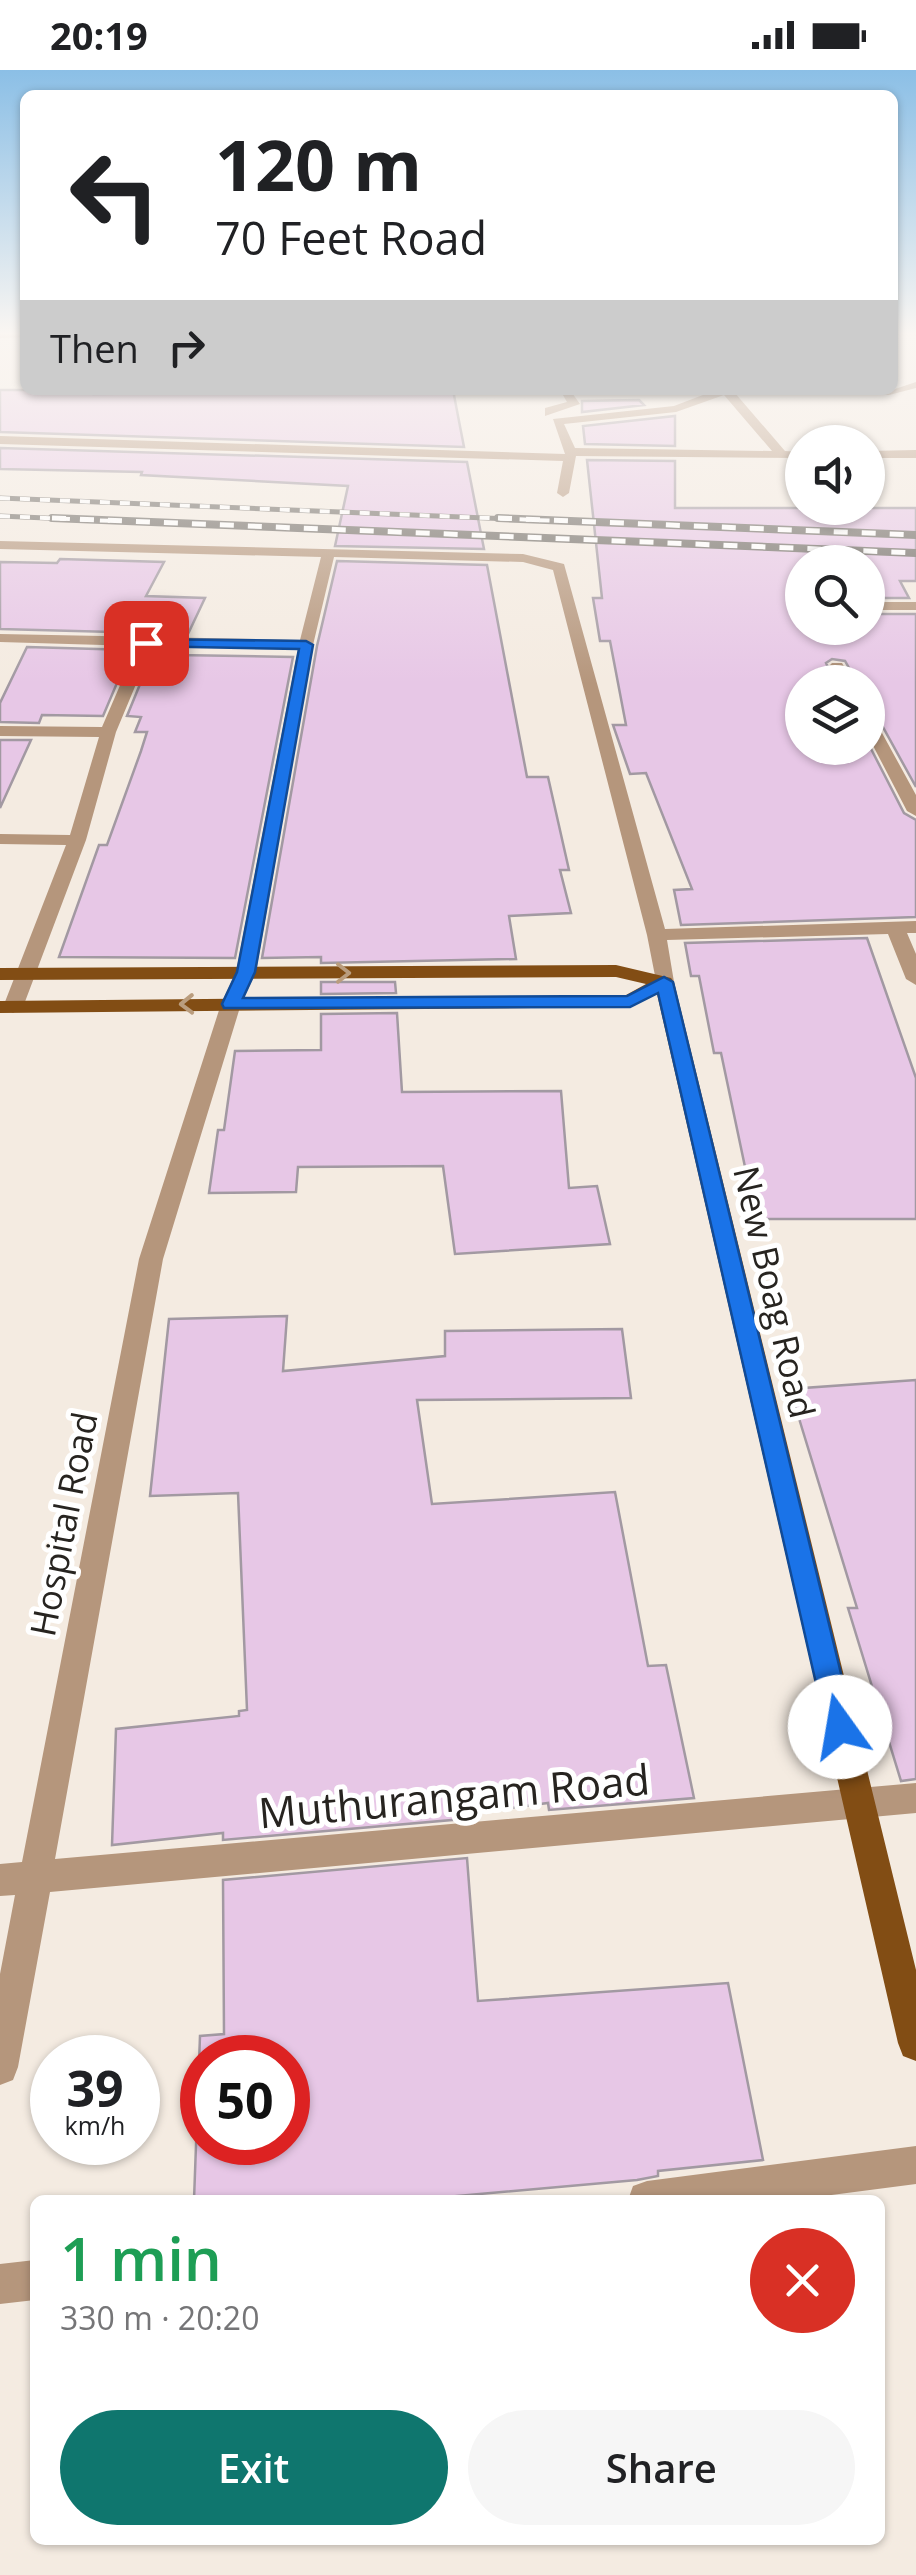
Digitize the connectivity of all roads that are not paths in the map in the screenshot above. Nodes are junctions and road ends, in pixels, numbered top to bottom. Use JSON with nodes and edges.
{"nodes":[{"id":1,"x":377,"y":450,"type":"edge"},
{"id":2,"x":569,"y":450,"type":"edge"},
{"id":3,"x":778,"y":450,"type":"edge"},
{"id":4,"x":916,"y":454,"type":"edge"},
{"id":5,"x":571,"y":455,"type":"junction"},
{"id":6,"x":782,"y":455,"type":"joint"},
{"id":7,"x":885,"y":455,"type":"edge"},
{"id":8,"x":563,"y":493,"type":"dead end"},
{"id":9,"x":0,"y":545,"type":"edge"},
{"id":10,"x":329,"y":552,"type":"junction"},
{"id":11,"x":885,"y":606,"type":"edge"},
{"id":12,"x":916,"y":606,"type":"edge"},
{"id":13,"x":0,"y":638,"type":"edge"},
{"id":14,"x":146,"y":643,"type":"junction"},
{"id":15,"x":306,"y":645,"type":"junction"},
{"id":16,"x":0,"y":731,"type":"edge"},
{"id":17,"x":108,"y":732,"type":"junction"},
{"id":18,"x":885,"y":754,"type":"edge"},
{"id":19,"x":916,"y":812,"type":"edge"},
{"id":20,"x":0,"y":839,"type":"edge"},
{"id":21,"x":76,"y":840,"type":"junction"},
{"id":22,"x":894,"y":926,"type":"junction"},
{"id":23,"x":916,"y":927,"type":"edge"},
{"id":24,"x":657,"y":935,"type":"junction"},
{"id":25,"x":246,"y":972,"type":"junction"},
{"id":26,"x":0,"y":974,"type":"edge"},
{"id":27,"x":24,"y":974,"type":"junction"},
{"id":28,"x":916,"y":979,"type":"edge"},
{"id":29,"x":664,"y":982,"type":"junction"},
{"id":30,"x":231,"y":1004,"type":"junction"},
{"id":31,"x":6,"y":1007,"type":"edge"},
{"id":32,"x":916,"y":1798,"type":"edge"},
{"id":33,"x":858,"y":1802,"type":"junction"},
{"id":34,"x":35,"y":1876,"type":"junction"},
{"id":35,"x":0,"y":1880,"type":"edge"},
{"id":36,"x":916,"y":2043,"type":"edge"},
{"id":37,"x":0,"y":2067,"type":"edge"},
{"id":38,"x":916,"y":2165,"type":"edge"},
{"id":39,"x":686,"y":2195,"type":"edge"},
{"id":40,"x":30,"y":2281,"type":"edge"},
{"id":41,"x":0,"y":2284,"type":"edge"}],
"edges":[{"from":1,"to":5,"type":"street"},
{"from":2,"to":5,"type":"street"},
{"from":3,"to":6,"type":"street"},
{"from":4,"to":7,"type":"street"},
{"from":5,"to":6,"type":"street"},
{"from":5,"to":8,"type":"street"},
{"from":9,"to":10,"type":"street"},
{"from":10,"to":15,"type":"street"},
{"from":10,"to":24,"type":"street","name":"New Boag Road"},
{"from":11,"to":12,"type":"street"},
{"from":13,"to":14,"type":"street"},
{"from":14,"to":15,"type":"street"},
{"from":14,"to":17,"type":"street"},
{"from":15,"to":25,"type":"street"},
{"from":16,"to":17,"type":"street"},
{"from":17,"to":21,"type":"street"},
{"from":18,"to":19,"type":"street"},
{"from":20,"to":21,"type":"street"},
{"from":21,"to":27,"type":"street"},
{"from":22,"to":23,"type":"street"},
{"from":22,"to":24,"type":"street"},
{"from":22,"to":28,"type":"street"},
{"from":24,"to":29,"type":"street","name":"New Boag Road"},
{"from":25,"to":27,"type":"main road"},
{"from":25,"to":29,"type":"main road","one_way":true},
{"from":25,"to":30,"type":"street","name":"Hospital Road"},
{"from":26,"to":27,"type":"main road"},
{"from":27,"to":31,"type":"street"},
{"from":29,"to":30,"type":"main road"},
{"from":29,"to":33,"type":"main road","name":"New Boag Road"},
{"from":30,"to":31,"type":"main road","one_way":true},
{"from":30,"to":34,"type":"street","name":"Hospital Road"},
{"from":32,"to":33,"type":"street","name":"Muthurangam Road"},
{"from":33,"to":34,"type":"street","name":"Muthurangam Road"},
{"from":33,"to":36,"type":"main road","name":"New Boag Road"},
{"from":34,"to":35,"type":"street","name":"Muthurangam Road"},
{"from":34,"to":37,"type":"street","name":"Hospital Road"},
{"from":38,"to":39,"type":"street"},
{"from":40,"to":41,"type":"street"}]}
